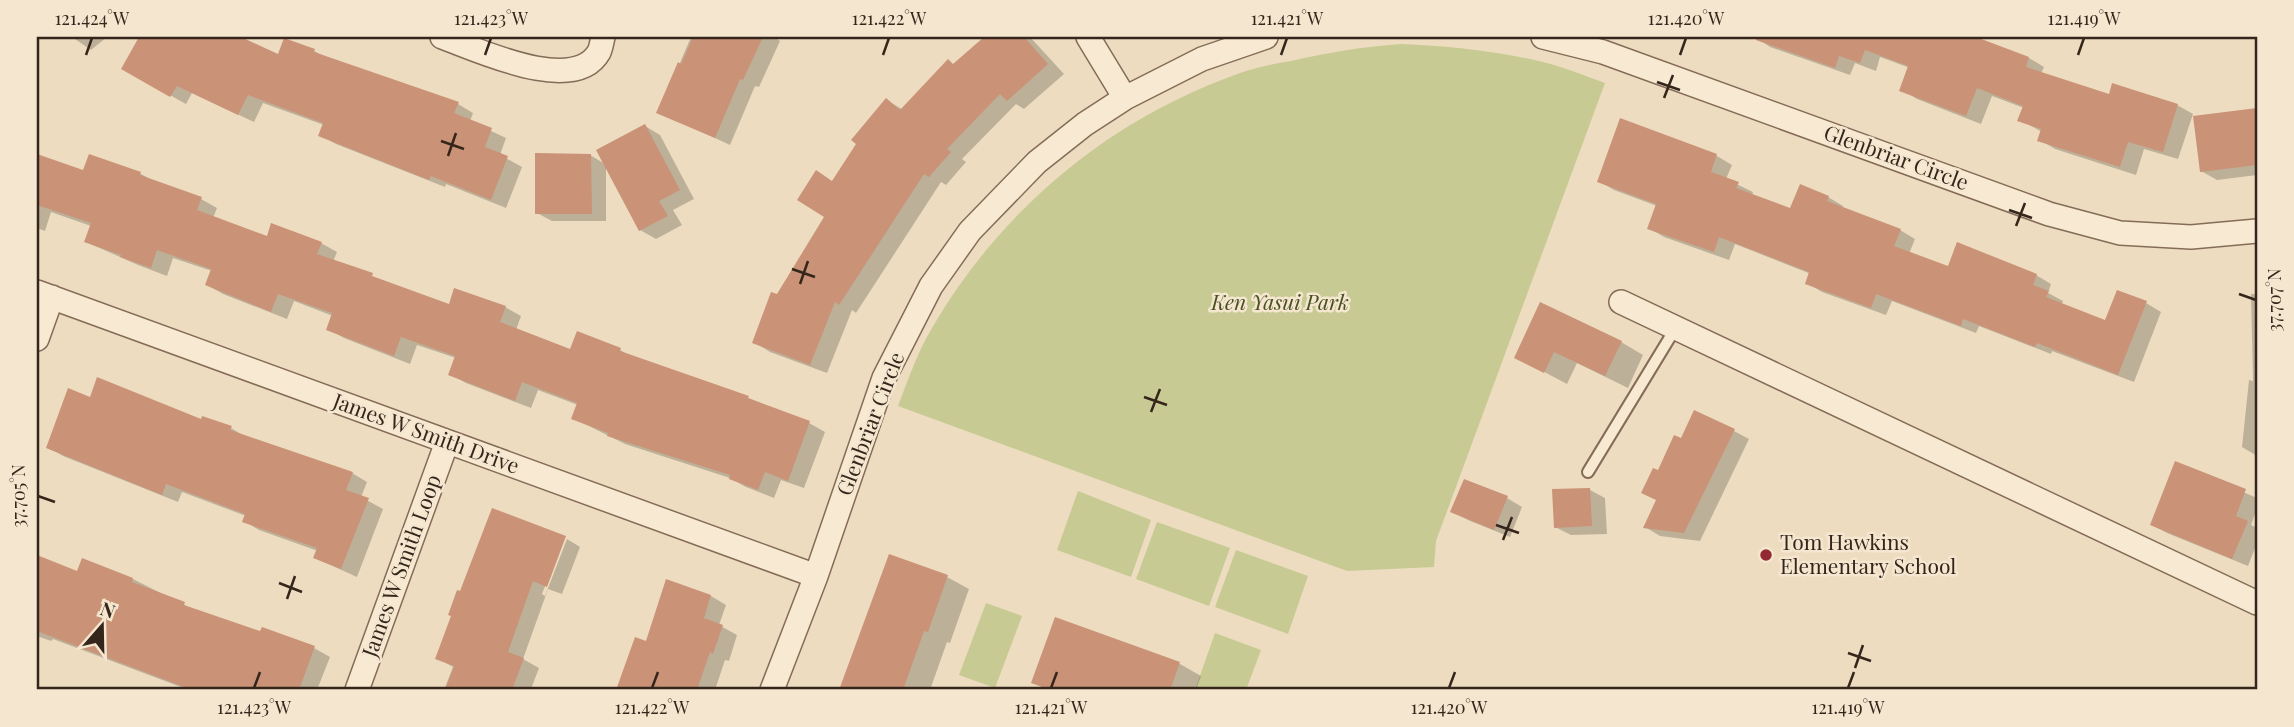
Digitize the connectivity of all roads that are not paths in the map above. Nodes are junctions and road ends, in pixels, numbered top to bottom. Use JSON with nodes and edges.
{"nodes":[{"id":1,"x":442,"y":37,"type":"edge"},
{"id":2,"x":603,"y":37,"type":"edge"},
{"id":3,"x":1088,"y":37,"type":"edge"},
{"id":4,"x":1266,"y":37,"type":"edge"},
{"id":5,"x":1543,"y":37,"type":"edge"},
{"id":6,"x":1125,"y":98,"type":"junction"},
{"id":7,"x":2257,"y":231,"type":"edge"},
{"id":8,"x":45,"y":294,"type":"edge"},
{"id":9,"x":1620,"y":302,"type":"dead end"},
{"id":10,"x":1675,"y":329,"type":"junction"},
{"id":11,"x":37,"y":339,"type":"edge"},
{"id":12,"x":447,"y":442,"type":"junction"},
{"id":13,"x":1588,"y":472,"type":"dead end"},
{"id":14,"x":816,"y":576,"type":"junction"},
{"id":15,"x":2257,"y":603,"type":"edge"},
{"id":16,"x":357,"y":690,"type":"edge"},
{"id":17,"x":772,"y":690,"type":"edge"}],
"edges":[{"from":1,"to":2,"type":"street"},
{"from":3,"to":6,"type":"street"},
{"from":4,"to":6,"type":"street","name":"Glenbriar Circle"},
{"from":5,"to":7,"type":"street","name":"Glenbriar Circle"},
{"from":6,"to":14,"type":"street","name":"Glenbriar Circle"},
{"from":8,"to":11,"type":"street"},
{"from":8,"to":12,"type":"street","name":"James W Smith Drive"},
{"from":9,"to":10,"type":"street"},
{"from":10,"to":13,"type":"lane"},
{"from":10,"to":15,"type":"street"},
{"from":12,"to":14,"type":"street","name":"James W Smith Drive"},
{"from":12,"to":16,"type":"street","name":"James W Smith Loop"},
{"from":14,"to":17,"type":"street","name":"Glenbriar Circle"}]}
